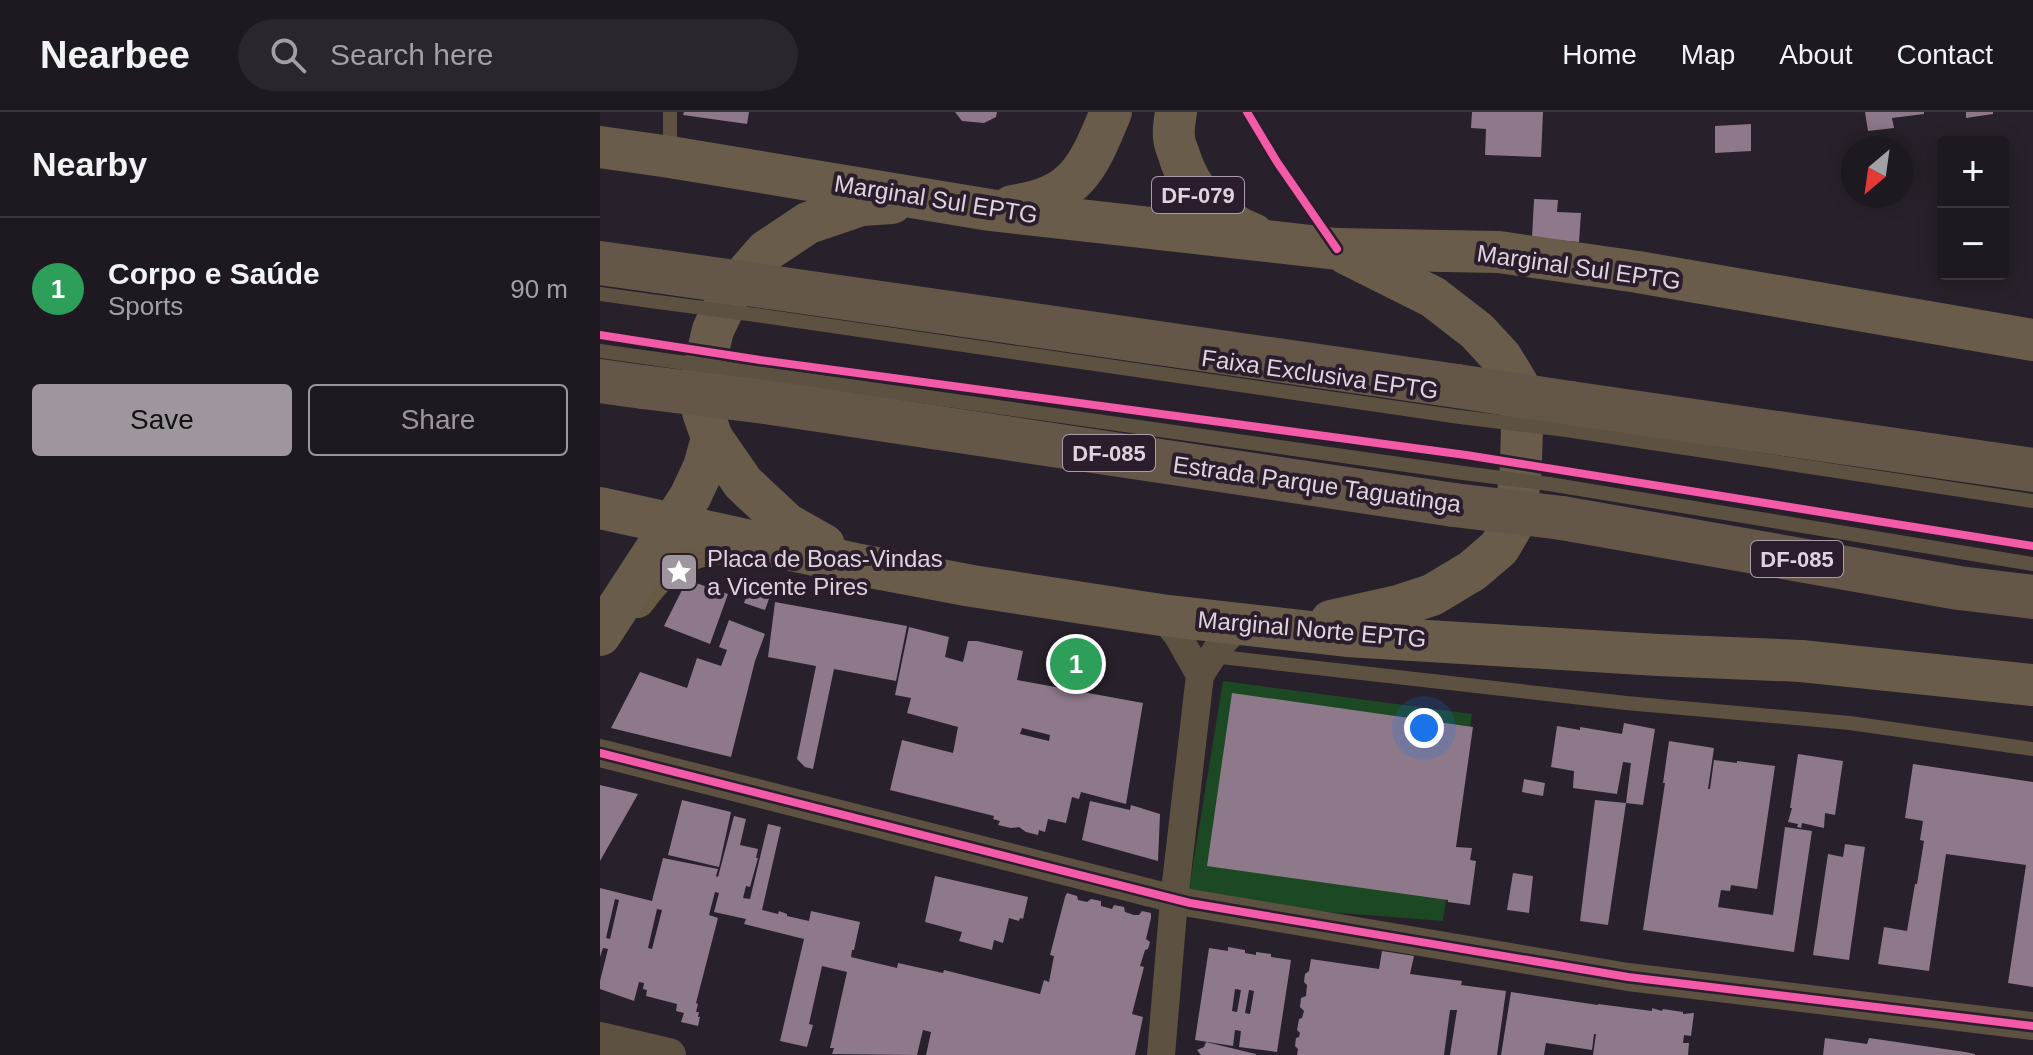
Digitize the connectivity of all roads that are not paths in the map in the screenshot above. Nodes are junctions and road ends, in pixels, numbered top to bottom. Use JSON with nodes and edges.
{"nodes":[{"id":1,"x":670,"y":112,"type":"edge"},
{"id":2,"x":1111,"y":112,"type":"edge"},
{"id":3,"x":1176,"y":112,"type":"edge"},
{"id":4,"x":600,"y":147,"type":"edge"},
{"id":5,"x":670,"y":157,"type":"junction"},
{"id":6,"x":938,"y":201,"type":"junction"},
{"id":7,"x":990,"y":210,"type":"junction"},
{"id":8,"x":1273,"y":241,"type":"junction"},
{"id":9,"x":1337,"y":249,"type":"junction"},
{"id":10,"x":600,"y":263,"type":"edge"},
{"id":11,"x":657,"y":287,"type":"junction"},
{"id":12,"x":600,"y":294,"type":"edge"},
{"id":13,"x":2033,"y":340,"type":"edge"},
{"id":14,"x":600,"y":351,"type":"edge"},
{"id":15,"x":650,"y":373,"type":"junction"},
{"id":16,"x":600,"y":381,"type":"edge"},
{"id":17,"x":1568,"y":416,"type":"junction"},
{"id":18,"x":712,"y":438,"type":"junction"},
{"id":19,"x":2033,"y":470,"type":"edge"},
{"id":20,"x":1556,"y":501,"type":"junction"},
{"id":21,"x":2033,"y":501,"type":"edge"},
{"id":22,"x":600,"y":508,"type":"edge"},
{"id":23,"x":673,"y":522,"type":"junction"},
{"id":24,"x":787,"y":548,"type":"junction"},
{"id":25,"x":2033,"y":564,"type":"edge"},
{"id":26,"x":860,"y":565,"type":"junction"},
{"id":27,"x":2033,"y":597,"type":"edge"},
{"id":28,"x":1161,"y":615,"type":"junction"},
{"id":29,"x":1241,"y":624,"type":"junction"},
{"id":30,"x":1291,"y":630,"type":"junction"},
{"id":31,"x":600,"y":635,"type":"edge"},
{"id":32,"x":600,"y":650,"type":"edge"},
{"id":33,"x":1206,"y":666,"type":"junction"},
{"id":34,"x":2033,"y":685,"type":"edge"},
{"id":35,"x":2033,"y":749,"type":"edge"},
{"id":36,"x":600,"y":753,"type":"edge"},
{"id":37,"x":1174,"y":900,"type":"junction"},
{"id":38,"x":2033,"y":1026,"type":"edge"},
{"id":39,"x":600,"y":1039,"type":"edge"},
{"id":40,"x":669,"y":1055,"type":"edge"},
{"id":41,"x":1161,"y":1055,"type":"edge"}],
"edges":[{"from":1,"to":5,"type":"lane"},
{"from":2,"to":7,"type":"main road"},
{"from":3,"to":8,"type":"main road","number":"DF-079"},
{"from":4,"to":5,"type":"main road","name":"Marginal Sul EPTG"},
{"from":5,"to":6,"type":"main road","name":"Marginal Sul EPTG"},
{"from":6,"to":7,"type":"main road","name":"Marginal Sul EPTG"},
{"from":6,"to":18,"type":"main road"},
{"from":7,"to":8,"type":"main road","name":"Marginal Sul EPTG"},
{"from":8,"to":9,"type":"main road","name":"Marginal Sul EPTG"},
{"from":9,"to":13,"type":"main road","name":"Marginal Sul EPTG"},
{"from":9,"to":30,"type":"main road"},
{"from":10,"to":11,"type":"highway"},
{"from":11,"to":12,"type":"lane"},
{"from":11,"to":17,"type":"highway","bridge":true},
{"from":14,"to":15,"type":"lane"},
{"from":15,"to":16,"type":"highway","name":"Estrada Parque Taguatinga","number":"DF-085"},
{"from":15,"to":20,"type":"highway","name":"Estrada Parque Taguatinga","number":"DF-085","bridge":true},
{"from":17,"to":19,"type":"highway"},
{"from":17,"to":21,"type":"lane"},
{"from":18,"to":23,"type":"main road"},
{"from":18,"to":26,"type":"main road"},
{"from":20,"to":25,"type":"lane"},
{"from":20,"to":27,"type":"highway","name":"Estrada Parque Taguatinga","number":"DF-085"},
{"from":22,"to":23,"type":"main road","name":"Marginal Norte EPTG"},
{"from":23,"to":24,"type":"main road","name":"Marginal Norte EPTG"},
{"from":23,"to":31,"type":"main road"},
{"from":24,"to":26,"type":"main road","name":"Marginal Norte EPTG"},
{"from":24,"to":32,"type":"main road"},
{"from":26,"to":28,"type":"main road","name":"Marginal Norte EPTG"},
{"from":28,"to":29,"type":"main road","name":"Marginal Norte EPTG"},
{"from":28,"to":33,"type":"street"},
{"from":29,"to":30,"type":"main road","name":"Marginal Norte EPTG"},
{"from":29,"to":33,"type":"street"},
{"from":30,"to":34,"type":"main road","name":"Marginal Norte EPTG"},
{"from":33,"to":35,"type":"lane"},
{"from":33,"to":37,"type":"street"},
{"from":36,"to":37,"type":"street"},
{"from":37,"to":38,"type":"street"},
{"from":37,"to":41,"type":"street"},
{"from":39,"to":40,"type":"street"}]}
